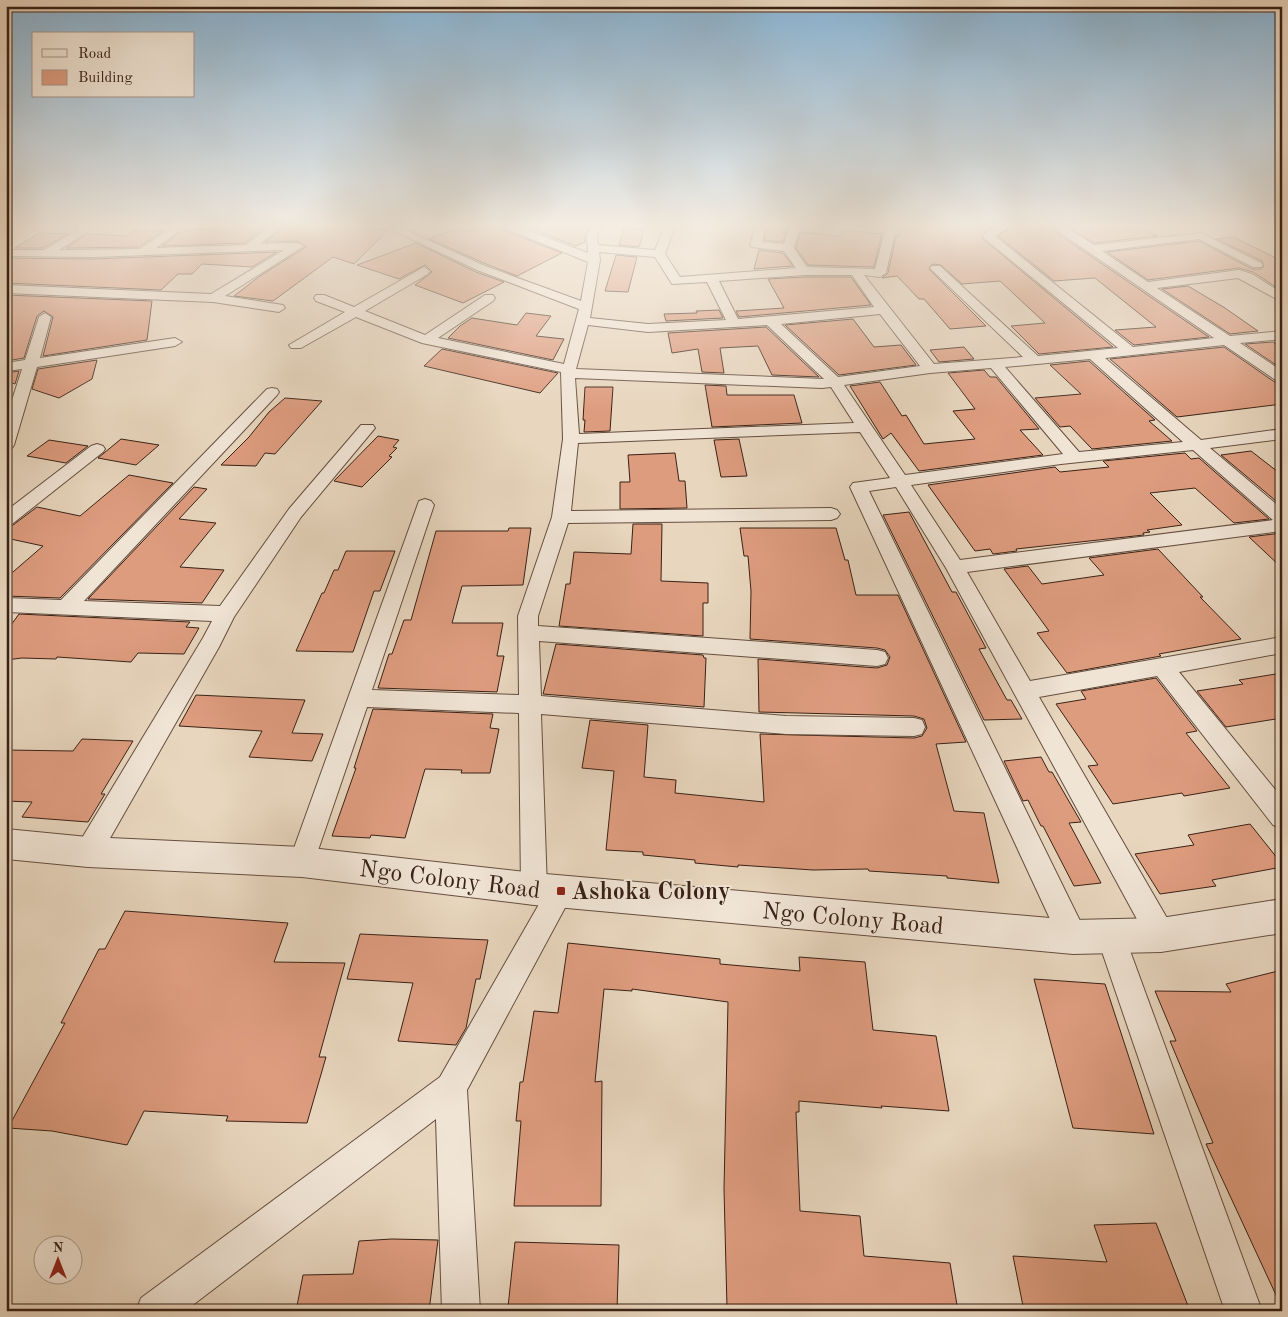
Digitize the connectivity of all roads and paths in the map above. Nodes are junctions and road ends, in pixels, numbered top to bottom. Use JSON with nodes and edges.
{"nodes":[{"id":1,"x":229,"y":288,"type":"edge"},
{"id":2,"x":396,"y":288,"type":"edge"},
{"id":3,"x":527,"y":288,"type":"edge"},
{"id":4,"x":588,"y":288,"type":"edge"},
{"id":5,"x":716,"y":288,"type":"edge"},
{"id":6,"x":868,"y":288,"type":"edge"},
{"id":7,"x":958,"y":288,"type":"edge"},
{"id":8,"x":1053,"y":288,"type":"edge"},
{"id":9,"x":1149,"y":288,"type":"edge"},
{"id":10,"x":1267,"y":288,"type":"edge"},
{"id":11,"x":6,"y":289,"type":"edge"},
{"id":12,"x":213,"y":298,"type":"junction"},
{"id":13,"x":320,"y":298,"type":"dead end"},
{"id":14,"x":489,"y":298,"type":"dead end"},
{"id":15,"x":1282,"y":298,"type":"edge"},
{"id":16,"x":279,"y":308,"type":"dead end"},
{"id":17,"x":883,"y":310,"type":"junction"},
{"id":18,"x":355,"y":312,"type":"junction"},
{"id":19,"x":584,"y":314,"type":"junction"},
{"id":20,"x":45,"y":317,"type":"dead end"},
{"id":21,"x":770,"y":321,"type":"junction"},
{"id":22,"x":734,"y":323,"type":"junction"},
{"id":23,"x":1282,"y":335,"type":"edge"},
{"id":24,"x":427,"y":340,"type":"junction"},
{"id":25,"x":1227,"y":340,"type":"junction"},
{"id":26,"x":175,"y":342,"type":"dead end"},
{"id":27,"x":296,"y":345,"type":"dead end"},
{"id":28,"x":1130,"y":351,"type":"junction"},
{"id":29,"x":1094,"y":355,"type":"junction"},
{"id":30,"x":1035,"y":360,"type":"junction"},
{"id":31,"x":31,"y":364,"type":"junction"},
{"id":32,"x":995,"y":364,"type":"junction"},
{"id":33,"x":6,"y":367,"type":"edge"},
{"id":34,"x":930,"y":369,"type":"junction"},
{"id":35,"x":568,"y":371,"type":"junction"},
{"id":36,"x":1282,"y":378,"type":"edge"},
{"id":37,"x":835,"y":382,"type":"junction"},
{"id":38,"x":272,"y":392,"type":"dead end"},
{"id":39,"x":865,"y":427,"type":"junction"},
{"id":40,"x":367,"y":428,"type":"dead end"},
{"id":41,"x":1282,"y":434,"type":"edge"},
{"id":42,"x":571,"y":439,"type":"junction"},
{"id":43,"x":6,"y":445,"type":"edge"},
{"id":44,"x":1198,"y":445,"type":"junction"},
{"id":45,"x":97,"y":449,"type":"dead end"},
{"id":46,"x":1075,"y":458,"type":"junction"},
{"id":47,"x":901,"y":482,"type":"junction"},
{"id":48,"x":425,"y":504,"type":"dead end"},
{"id":49,"x":831,"y":514,"type":"dead end"},
{"id":50,"x":562,"y":517,"type":"junction"},
{"id":51,"x":1282,"y":519,"type":"edge"},
{"id":52,"x":6,"y":520,"type":"edge"},
{"id":53,"x":1282,"y":525,"type":"edge"},
{"id":54,"x":955,"y":567,"type":"junction"},
{"id":55,"x":6,"y":605,"type":"edge"},
{"id":56,"x":68,"y":606,"type":"junction"},
{"id":57,"x":225,"y":614,"type":"junction"},
{"id":58,"x":528,"y":633,"type":"junction"},
{"id":59,"x":1282,"y":646,"type":"edge"},
{"id":60,"x":877,"y":658,"type":"dead end"},
{"id":61,"x":1162,"y":666,"type":"junction"},
{"id":62,"x":1024,"y":691,"type":"junction"},
{"id":63,"x":358,"y":698,"type":"junction"},
{"id":64,"x":529,"y":704,"type":"junction"},
{"id":65,"x":914,"y":727,"type":"dead end"},
{"id":66,"x":1282,"y":816,"type":"edge"},
{"id":67,"x":6,"y":844,"type":"edge"},
{"id":68,"x":88,"y":852,"type":"junction"},
{"id":69,"x":302,"y":862,"type":"junction"},
{"id":70,"x":547,"y":890,"type":"junction"},
{"id":71,"x":1282,"y":916,"type":"edge"},
{"id":72,"x":1161,"y":935,"type":"junction"},
{"id":73,"x":1073,"y":937,"type":"junction"},
{"id":74,"x":1111,"y":937,"type":"junction"},
{"id":75,"x":451,"y":1088,"type":"junction"},
{"id":76,"x":154,"y":1311,"type":"edge"},
{"id":77,"x":462,"y":1311,"type":"edge"},
{"id":78,"x":1244,"y":1311,"type":"edge"}],
"edges":[{"from":1,"to":12,"type":"street"},
{"from":2,"to":18,"type":"street"},
{"from":3,"to":19,"type":"street"},
{"from":4,"to":19,"type":"street"},
{"from":5,"to":22,"type":"street"},
{"from":6,"to":17,"type":"street"},
{"from":7,"to":30,"type":"street"},
{"from":8,"to":28,"type":"street"},
{"from":9,"to":25,"type":"street"},
{"from":10,"to":15,"type":"street"},
{"from":11,"to":12,"type":"street"},
{"from":12,"to":16,"type":"street"},
{"from":13,"to":18,"type":"street"},
{"from":14,"to":24,"type":"street"},
{"from":17,"to":21,"type":"street"},
{"from":17,"to":34,"type":"street"},
{"from":18,"to":24,"type":"street"},
{"from":18,"to":27,"type":"street"},
{"from":19,"to":22,"type":"street"},
{"from":19,"to":35,"type":"street"},
{"from":20,"to":31,"type":"street"},
{"from":21,"to":22,"type":"street"},
{"from":21,"to":37,"type":"street"},
{"from":23,"to":25,"type":"street"},
{"from":24,"to":35,"type":"street"},
{"from":25,"to":28,"type":"street"},
{"from":25,"to":36,"type":"street"},
{"from":26,"to":31,"type":"street"},
{"from":28,"to":29,"type":"street"},
{"from":29,"to":30,"type":"street"},
{"from":29,"to":44,"type":"street"},
{"from":30,"to":32,"type":"street"},
{"from":31,"to":33,"type":"street"},
{"from":31,"to":43,"type":"street"},
{"from":32,"to":34,"type":"street"},
{"from":32,"to":46,"type":"street"},
{"from":34,"to":37,"type":"street"},
{"from":35,"to":37,"type":"street"},
{"from":35,"to":42,"type":"street"},
{"from":37,"to":39,"type":"street"},
{"from":38,"to":56,"type":"street"},
{"from":39,"to":42,"type":"street"},
{"from":39,"to":47,"type":"street"},
{"from":40,"to":57,"type":"street"},
{"from":41,"to":44,"type":"street"},
{"from":42,"to":50,"type":"street"},
{"from":44,"to":46,"type":"street"},
{"from":44,"to":51,"type":"street"},
{"from":45,"to":52,"type":"street"},
{"from":46,"to":47,"type":"street"},
{"from":47,"to":54,"type":"street"},
{"from":47,"to":73,"type":"street"},
{"from":48,"to":63,"type":"street"},
{"from":49,"to":50,"type":"street"},
{"from":50,"to":58,"type":"street"},
{"from":53,"to":54,"type":"street"},
{"from":54,"to":62,"type":"street"},
{"from":55,"to":56,"type":"street"},
{"from":56,"to":57,"type":"street"},
{"from":57,"to":68,"type":"street"},
{"from":58,"to":60,"type":"street"},
{"from":58,"to":64,"type":"street"},
{"from":59,"to":61,"type":"street"},
{"from":61,"to":62,"type":"street"},
{"from":61,"to":66,"type":"street"},
{"from":62,"to":72,"type":"street"},
{"from":63,"to":64,"type":"street"},
{"from":63,"to":69,"type":"street"},
{"from":64,"to":65,"type":"street"},
{"from":64,"to":70,"type":"street"},
{"from":67,"to":68,"type":"street","name":"Ngo Colony Road"},
{"from":68,"to":69,"type":"street","name":"Ngo Colony Road"},
{"from":69,"to":70,"type":"street","name":"Ngo Colony Road"},
{"from":70,"to":73,"type":"street","name":"Ngo Colony Road"},
{"from":70,"to":75,"type":"street"},
{"from":71,"to":72,"type":"street","name":"Ngo Colony Road"},
{"from":72,"to":74,"type":"street","name":"Ngo Colony Road"},
{"from":73,"to":74,"type":"street","name":"Ngo Colony Road"},
{"from":74,"to":78,"type":"street"},
{"from":75,"to":76,"type":"street"},
{"from":75,"to":77,"type":"street"}]}
